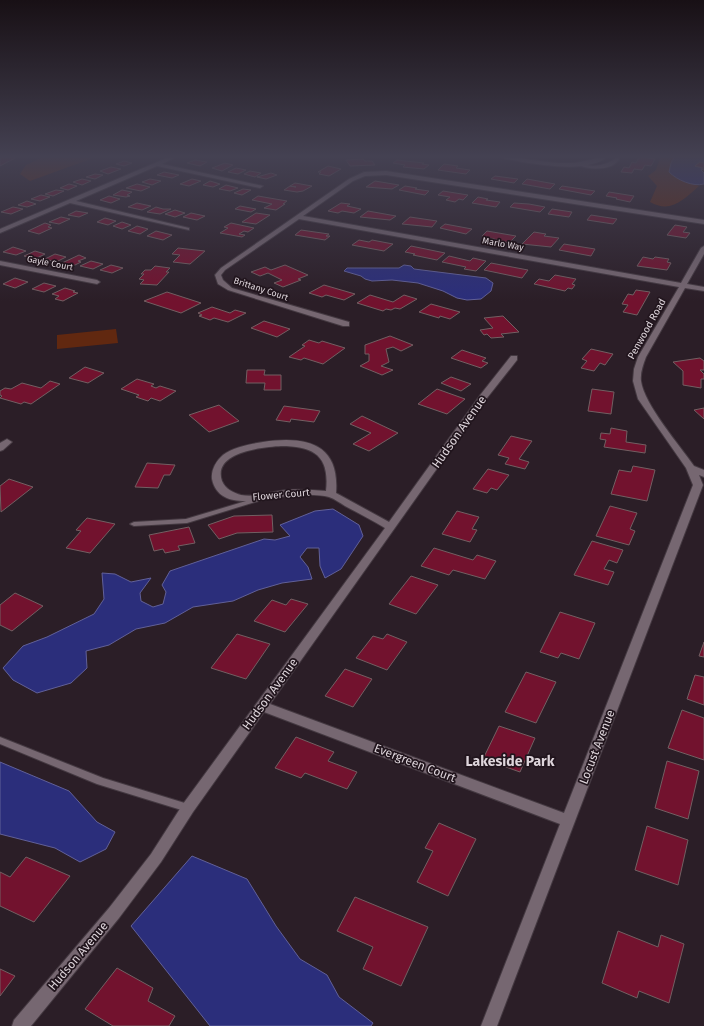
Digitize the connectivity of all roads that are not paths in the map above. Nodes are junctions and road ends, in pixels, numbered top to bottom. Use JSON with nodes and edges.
{"nodes":[{"id":1,"x":60,"y":205,"type":"edge"},
{"id":2,"x":85,"y":205,"type":"edge"},
{"id":3,"x":316,"y":205,"type":"edge"},
{"id":4,"x":593,"y":205,"type":"edge"},
{"id":5,"x":298,"y":217,"type":"junction"},
{"id":6,"x":704,"y":222,"type":"edge"},
{"id":7,"x":187,"y":230,"type":"dead end"},
{"id":8,"x":0,"y":231,"type":"edge"},
{"id":9,"x":704,"y":248,"type":"edge"},
{"id":10,"x":0,"y":263,"type":"edge"},
{"id":11,"x":97,"y":282,"type":"dead end"},
{"id":12,"x":684,"y":285,"type":"junction"},
{"id":13,"x":704,"y":289,"type":"edge"},
{"id":14,"x":346,"y":324,"type":"dead end"},
{"id":15,"x":514,"y":358,"type":"dead end"},
{"id":16,"x":691,"y":468,"type":"junction"},
{"id":17,"x":704,"y":474,"type":"edge"},
{"id":18,"x":332,"y":494,"type":"junction"},
{"id":19,"x":264,"y":498,"type":"junction"},
{"id":20,"x":134,"y":524,"type":"dead end"},
{"id":21,"x":391,"y":527,"type":"junction"},
{"id":22,"x":262,"y":706,"type":"junction"},
{"id":23,"x":0,"y":740,"type":"edge"},
{"id":24,"x":188,"y":808,"type":"junction"},
{"id":25,"x":569,"y":821,"type":"junction"},
{"id":26,"x":20,"y":1026,"type":"edge"},
{"id":27,"x":489,"y":1026,"type":"edge"}],
"edges":[{"from":1,"to":8,"type":"street"},
{"from":2,"to":7,"type":"street"},
{"from":3,"to":5,"type":"street","name":"Brittany Court"},
{"from":4,"to":6,"type":"street","name":"Brittany Court"},
{"from":5,"to":12,"type":"street","name":"Marlo Way"},
{"from":5,"to":14,"type":"street","name":"Brittany Court"},
{"from":9,"to":12,"type":"street","name":"Penwood Road"},
{"from":10,"to":11,"type":"street","name":"Gayle Court"},
{"from":12,"to":13,"type":"street","name":"Marlo Way"},
{"from":12,"to":16,"type":"street","name":"Penwood Road"},
{"from":15,"to":21,"type":"street","name":"Hudson Avenue"},
{"from":16,"to":17,"type":"street","name":"Penwood Road"},
{"from":16,"to":25,"type":"street","name":"Locust Avenue"},
{"from":18,"to":19,"type":"street","name":"Flower Court"},
{"from":18,"to":19,"type":"street","name":"Flower Court"},
{"from":18,"to":21,"type":"street","name":"Flower Court"},
{"from":19,"to":20,"type":"lane"},
{"from":21,"to":22,"type":"street","name":"Hudson Avenue"},
{"from":22,"to":24,"type":"street","name":"Hudson Avenue"},
{"from":22,"to":25,"type":"street","name":"Evergreen Court"},
{"from":23,"to":24,"type":"lane"},
{"from":24,"to":26,"type":"street","name":"Hudson Avenue"},
{"from":25,"to":27,"type":"street","name":"Locust Avenue"}]}
